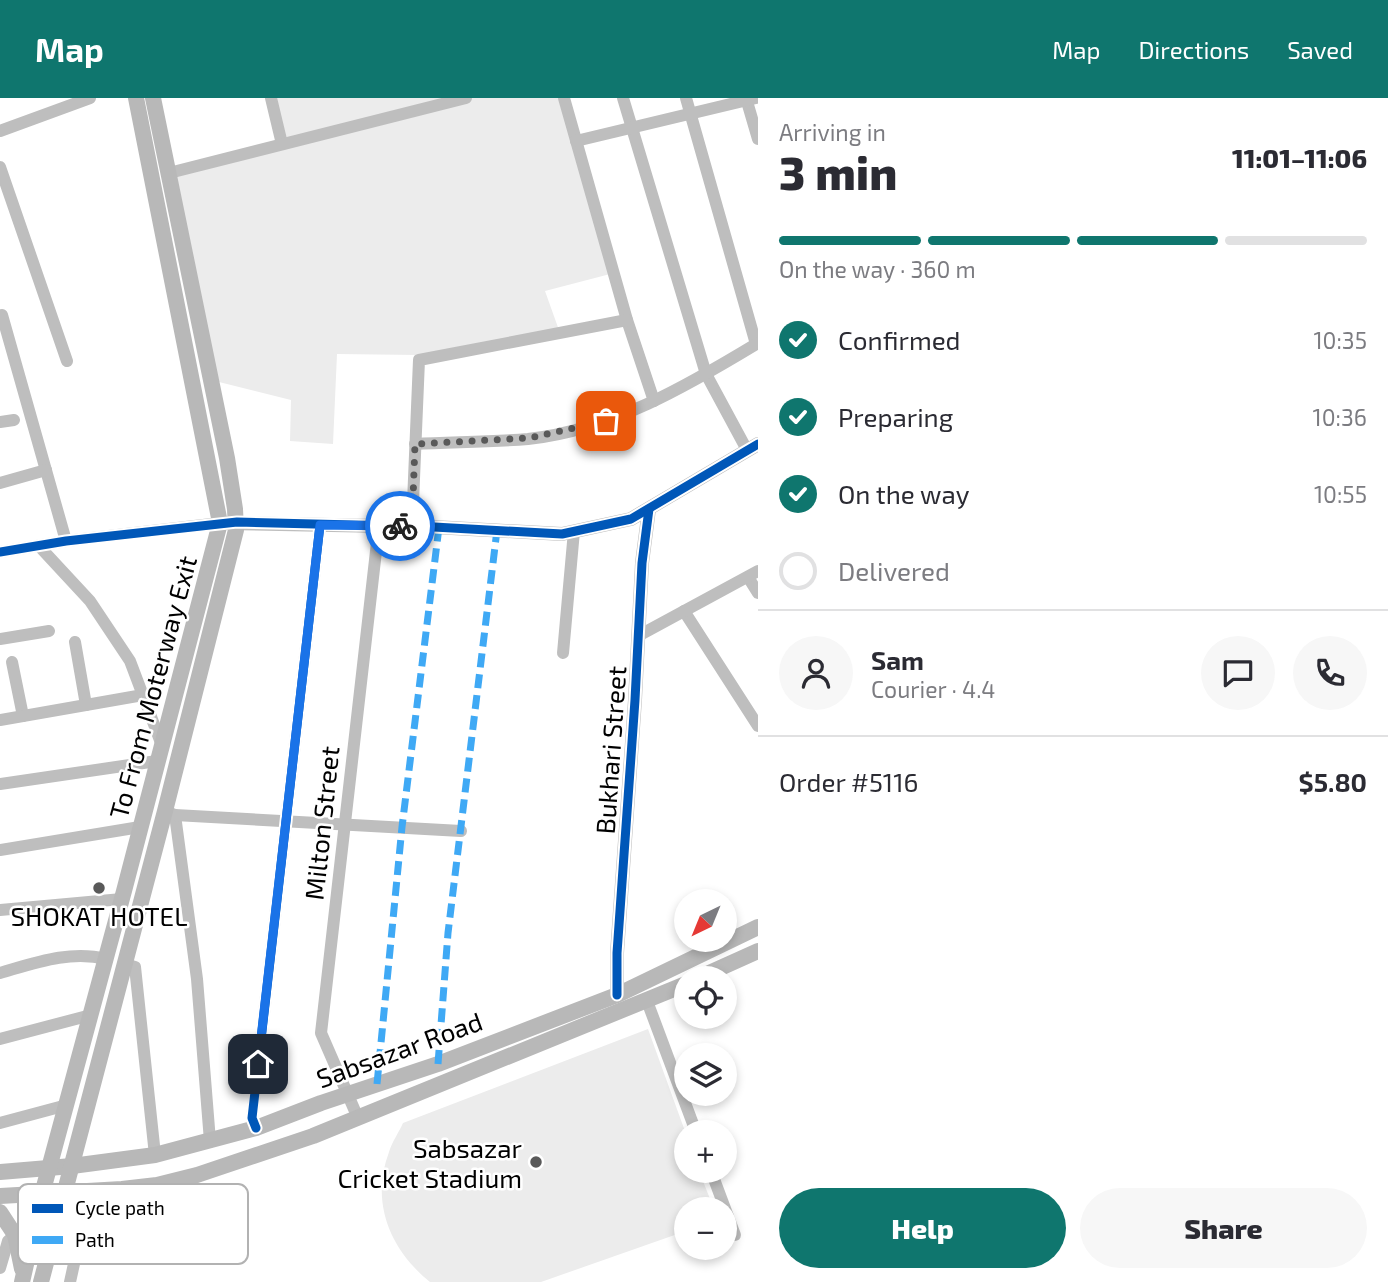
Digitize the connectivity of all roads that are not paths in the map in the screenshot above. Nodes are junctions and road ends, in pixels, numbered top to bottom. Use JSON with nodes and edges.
{"nodes":[{"id":1,"x":90,"y":98,"type":"edge"},
{"id":2,"x":136,"y":98,"type":"edge"},
{"id":3,"x":153,"y":98,"type":"edge"},
{"id":4,"x":271,"y":98,"type":"edge"},
{"id":5,"x":466,"y":98,"type":"edge"},
{"id":6,"x":564,"y":98,"type":"edge"},
{"id":7,"x":623,"y":98,"type":"edge"},
{"id":8,"x":686,"y":98,"type":"edge"},
{"id":9,"x":750,"y":99,"type":"edge"},
{"id":10,"x":690,"y":114,"type":"junction"},
{"id":11,"x":632,"y":129,"type":"junction"},
{"id":12,"x":0,"y":131,"type":"edge"},
{"id":13,"x":758,"y":139,"type":"edge"},
{"id":14,"x":576,"y":141,"type":"junction"},
{"id":15,"x":282,"y":145,"type":"junction"},
{"id":16,"x":0,"y":167,"type":"edge"},
{"id":17,"x":169,"y":173,"type":"junction"},
{"id":18,"x":2,"y":315,"type":"dead end"},
{"id":19,"x":627,"y":320,"type":"junction"},
{"id":20,"x":757,"y":344,"type":"edge"},
{"id":21,"x":66,"y":361,"type":"dead end"},
{"id":22,"x":706,"y":374,"type":"junction"},
{"id":23,"x":654,"y":401,"type":"junction"},
{"id":24,"x":14,"y":420,"type":"dead end"},
{"id":25,"x":0,"y":422,"type":"edge"},
{"id":26,"x":415,"y":444,"type":"junction"},
{"id":27,"x":752,"y":447,"type":"edge"},
{"id":28,"x":46,"y":470,"type":"junction"},
{"id":29,"x":0,"y":483,"type":"edge"},
{"id":30,"x":649,"y":509,"type":"junction"},
{"id":31,"x":237,"y":522,"type":"junction"},
{"id":32,"x":220,"y":523,"type":"junction"},
{"id":33,"x":320,"y":525,"type":"junction"},
{"id":34,"x":379,"y":526,"type":"junction"},
{"id":35,"x":412,"y":526,"type":"junction"},
{"id":36,"x":574,"y":531,"type":"junction"},
{"id":37,"x":66,"y":541,"type":"junction"},
{"id":38,"x":39,"y":546,"type":"junction"},
{"id":39,"x":0,"y":552,"type":"edge"},
{"id":40,"x":753,"y":574,"type":"edge"},
{"id":41,"x":758,"y":593,"type":"edge"},
{"id":42,"x":684,"y":611,"type":"junction"},
{"id":43,"x":50,"y":631,"type":"dead end"},
{"id":44,"x":638,"y":636,"type":"junction"},
{"id":45,"x":0,"y":639,"type":"edge"},
{"id":46,"x":75,"y":642,"type":"dead end"},
{"id":47,"x":563,"y":653,"type":"dead end"},
{"id":48,"x":12,"y":662,"type":"dead end"},
{"id":49,"x":143,"y":695,"type":"junction"},
{"id":50,"x":86,"y":705,"type":"junction"},
{"id":51,"x":23,"y":716,"type":"junction"},
{"id":52,"x":0,"y":720,"type":"edge"},
{"id":53,"x":758,"y":726,"type":"edge"},
{"id":54,"x":161,"y":743,"type":"junction"},
{"id":55,"x":157,"y":761,"type":"junction"},
{"id":56,"x":0,"y":784,"type":"edge"},
{"id":57,"x":170,"y":813,"type":"junction"},
{"id":58,"x":285,"y":820,"type":"junction"},
{"id":59,"x":343,"y":824,"type":"junction"},
{"id":60,"x":140,"y":827,"type":"junction"},
{"id":61,"x":461,"y":831,"type":"dead end"},
{"id":62,"x":0,"y":850,"type":"edge"},
{"id":63,"x":122,"y":899,"type":"junction"},
{"id":64,"x":0,"y":909,"type":"edge"},
{"id":65,"x":757,"y":930,"type":"edge"},
{"id":66,"x":758,"y":951,"type":"edge"},
{"id":67,"x":106,"y":959,"type":"junction"},
{"id":68,"x":125,"y":964,"type":"junction"},
{"id":69,"x":725,"y":966,"type":"edge"},
{"id":70,"x":0,"y":973,"type":"edge"},
{"id":71,"x":674,"y":989,"type":"edge"},
{"id":72,"x":617,"y":995,"type":"junction"},
{"id":73,"x":647,"y":1001,"type":"junction"},
{"id":74,"x":91,"y":1015,"type":"junction"},
{"id":75,"x":0,"y":1039,"type":"edge"},
{"id":76,"x":348,"y":1094,"type":"junction"},
{"id":77,"x":67,"y":1105,"type":"junction"},
{"id":78,"x":358,"y":1118,"type":"junction"},
{"id":79,"x":692,"y":1120,"type":"edge"},
{"id":80,"x":0,"y":1123,"type":"edge"},
{"id":81,"x":256,"y":1128,"type":"junction"},
{"id":82,"x":209,"y":1141,"type":"junction"},
{"id":83,"x":155,"y":1155,"type":"junction"},
{"id":84,"x":72,"y":1166,"type":"junction"},
{"id":85,"x":50,"y":1168,"type":"junction"},
{"id":86,"x":0,"y":1172,"type":"edge"},
{"id":87,"x":45,"y":1184,"type":"edge"},
{"id":88,"x":67,"y":1184,"type":"edge"},
{"id":89,"x":157,"y":1184,"type":"edge"},
{"id":90,"x":18,"y":1195,"type":"edge"},
{"id":91,"x":0,"y":1196,"type":"edge"},
{"id":92,"x":0,"y":1212,"type":"edge"},
{"id":93,"x":15,"y":1235,"type":"junction"},
{"id":94,"x":18,"y":1253,"type":"edge"},
{"id":95,"x":46,"y":1264,"type":"edge"},
{"id":96,"x":74,"y":1264,"type":"edge"},
{"id":97,"x":0,"y":1268,"type":"edge"},
{"id":98,"x":41,"y":1282,"type":"edge"},
{"id":99,"x":70,"y":1282,"type":"edge"}],
"edges":[{"from":1,"to":12,"type":"street"},
{"from":2,"to":32,"type":"main road","name":"To From Moterway Exit"},
{"from":3,"to":17,"type":"main road","name":"To From Moterway Exit"},
{"from":4,"to":15,"type":"street"},
{"from":5,"to":15,"type":"street"},
{"from":6,"to":14,"type":"street"},
{"from":7,"to":11,"type":"street"},
{"from":8,"to":10,"type":"street"},
{"from":9,"to":10,"type":"street"},
{"from":9,"to":13,"type":"street"},
{"from":10,"to":11,"type":"street"},
{"from":10,"to":20,"type":"street"},
{"from":11,"to":14,"type":"street"},
{"from":11,"to":22,"type":"street"},
{"from":14,"to":19,"type":"street"},
{"from":15,"to":17,"type":"street"},
{"from":16,"to":21,"type":"street"},
{"from":17,"to":31,"type":"main road","name":"To From Moterway Exit"},
{"from":18,"to":28,"type":"street"},
{"from":19,"to":23,"type":"street"},
{"from":19,"to":26,"type":"street"},
{"from":20,"to":22,"type":"street"},
{"from":22,"to":23,"type":"street"},
{"from":22,"to":27,"type":"street"},
{"from":23,"to":26,"type":"street"},
{"from":24,"to":25,"type":"street"},
{"from":26,"to":35,"type":"street"},
{"from":27,"to":30,"type":"street"},
{"from":28,"to":29,"type":"street"},
{"from":28,"to":37,"type":"street"},
{"from":30,"to":36,"type":"street"},
{"from":30,"to":44,"type":"street","name":"Bukhari Street"},
{"from":31,"to":32,"type":"street"},
{"from":31,"to":33,"type":"street"},
{"from":31,"to":57,"type":"main road","name":"To From Moterway Exit"},
{"from":32,"to":37,"type":"street"},
{"from":32,"to":54,"type":"main road","name":"To From Moterway Exit"},
{"from":33,"to":34,"type":"street"},
{"from":33,"to":58,"type":"street"},
{"from":34,"to":35,"type":"street"},
{"from":34,"to":59,"type":"street","name":"Milton Street"},
{"from":35,"to":36,"type":"street"},
{"from":36,"to":47,"type":"street"},
{"from":37,"to":38,"type":"street"},
{"from":38,"to":39,"type":"street"},
{"from":38,"to":49,"type":"street"},
{"from":40,"to":41,"type":"street"},
{"from":40,"to":42,"type":"street","name":"Bukhari Street"},
{"from":42,"to":44,"type":"street","name":"Bukhari Street"},
{"from":42,"to":53,"type":"street"},
{"from":43,"to":45,"type":"street"},
{"from":44,"to":72,"type":"street","name":"Bukhari Street"},
{"from":46,"to":50,"type":"street"},
{"from":48,"to":51,"type":"street"},
{"from":49,"to":50,"type":"street"},
{"from":49,"to":54,"type":"street"},
{"from":50,"to":51,"type":"street"},
{"from":51,"to":52,"type":"street"},
{"from":54,"to":55,"type":"main road","name":"To From Moterway Exit"},
{"from":55,"to":56,"type":"street"},
{"from":55,"to":60,"type":"main road","name":"To From Moterway Exit"},
{"from":57,"to":58,"type":"street"},
{"from":57,"to":68,"type":"main road","name":"To From Moterway Exit"},
{"from":57,"to":82,"type":"street"},
{"from":58,"to":59,"type":"street"},
{"from":58,"to":81,"type":"street"},
{"from":59,"to":61,"type":"street"},
{"from":59,"to":76,"type":"street","name":"Milton Street"},
{"from":60,"to":62,"type":"street"},
{"from":60,"to":63,"type":"main road","name":"To From Moterway Exit"},
{"from":63,"to":64,"type":"street"},
{"from":63,"to":67,"type":"main road","name":"To From Moterway Exit"},
{"from":65,"to":72,"type":"main road","name":"Sabsazar Road"},
{"from":66,"to":69,"type":"main road"},
{"from":67,"to":70,"type":"street"},
{"from":67,"to":74,"type":"main road","name":"To From Moterway Exit"},
{"from":68,"to":83,"type":"street"},
{"from":68,"to":84,"type":"main road","name":"To From Moterway Exit"},
{"from":71,"to":73,"type":"main road","name":"Sabsazar Road"},
{"from":72,"to":76,"type":"main road","name":"Sabsazar Road"},
{"from":73,"to":78,"type":"main road","name":"Sabsazar Road"},
{"from":73,"to":79,"type":"street"},
{"from":74,"to":75,"type":"street"},
{"from":74,"to":77,"type":"main road","name":"To From Moterway Exit"},
{"from":76,"to":78,"type":"street","name":"Milton Street"},
{"from":76,"to":81,"type":"main road","name":"Sabsazar Road"},
{"from":77,"to":80,"type":"street"},
{"from":77,"to":85,"type":"main road","name":"To From Moterway Exit"},
{"from":78,"to":89,"type":"main road","name":"Sabsazar Road"},
{"from":81,"to":82,"type":"main road","name":"Sabsazar Road"},
{"from":82,"to":83,"type":"main road","name":"Sabsazar Road"},
{"from":83,"to":84,"type":"main road","name":"Sabsazar Road"},
{"from":84,"to":85,"type":"main road","name":"Sabsazar Road"},
{"from":84,"to":88,"type":"main road","name":"To From Moterway Exit"},
{"from":85,"to":86,"type":"main road","name":"Sabsazar Road"},
{"from":85,"to":87,"type":"main road","name":"To From Moterway Exit"},
{"from":90,"to":91,"type":"main road","name":"Sabsazar Road"},
{"from":92,"to":93,"type":"main road"},
{"from":93,"to":94,"type":"main road"},
{"from":93,"to":97,"type":"street"},
{"from":95,"to":98,"type":"main road","name":"To From Moterway Exit"},
{"from":96,"to":99,"type":"street"}]}
